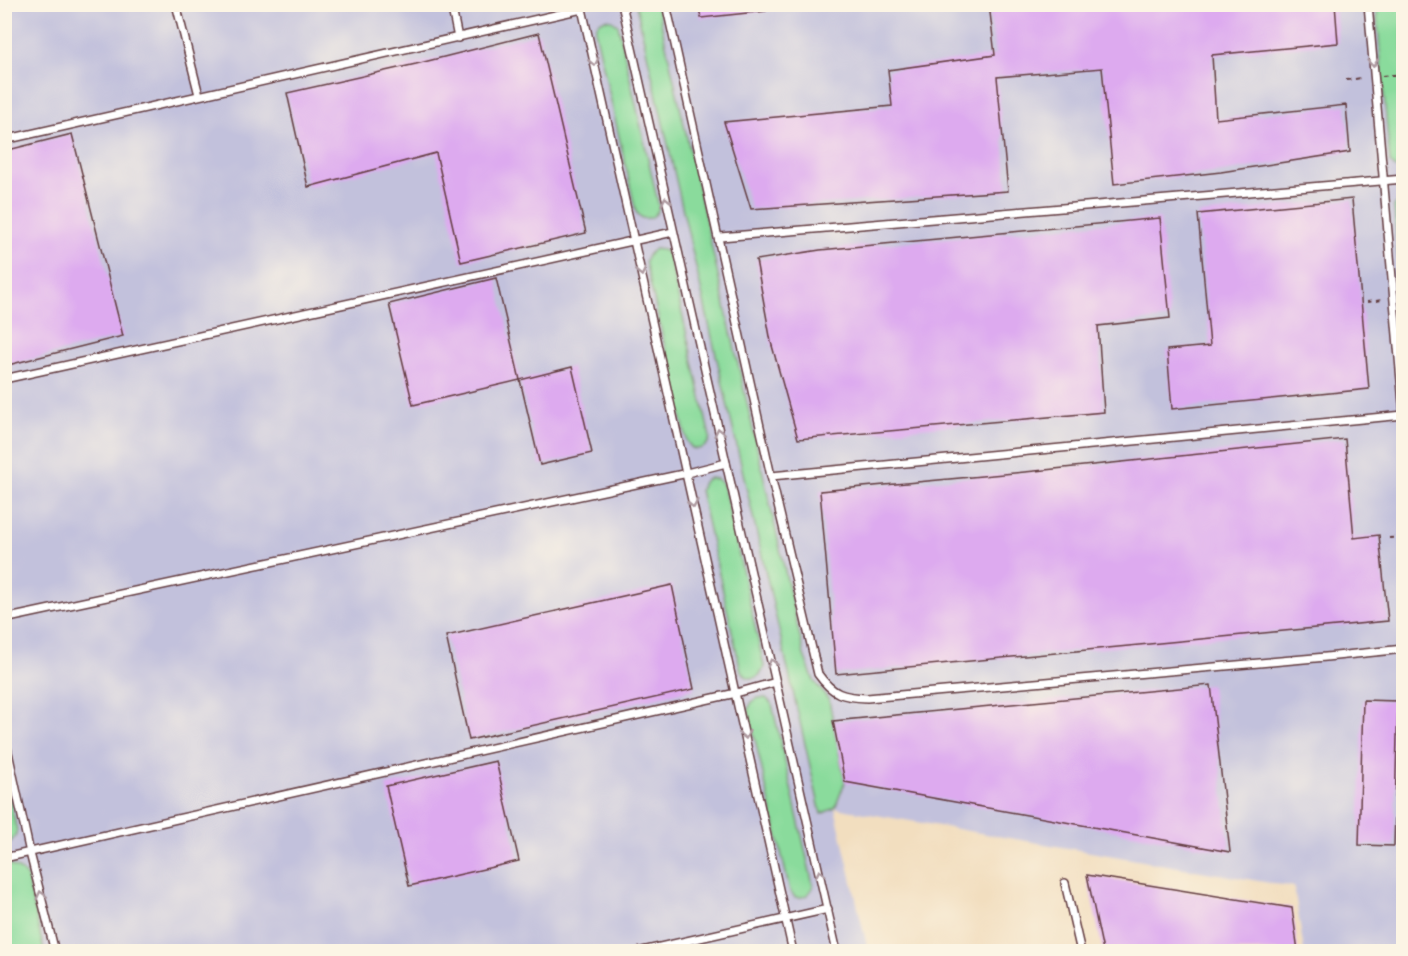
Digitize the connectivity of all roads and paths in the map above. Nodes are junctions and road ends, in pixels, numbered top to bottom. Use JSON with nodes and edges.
{"nodes":[{"id":1,"x":176,"y":4,"type":"edge"},
{"id":2,"x":451,"y":4,"type":"edge"},
{"id":3,"x":622,"y":4,"type":"edge"},
{"id":4,"x":666,"y":4,"type":"edge"},
{"id":5,"x":1368,"y":4,"type":"edge"},
{"id":6,"x":582,"y":7,"type":"edge"},
{"id":7,"x":458,"y":38,"type":"junction"},
{"id":8,"x":1404,"y":74,"type":"edge"},
{"id":9,"x":1382,"y":76,"type":"dead end"},
{"id":10,"x":1362,"y":78,"type":"dead end"},
{"id":11,"x":1346,"y":80,"type":"dead end"},
{"id":12,"x":199,"y":95,"type":"junction"},
{"id":13,"x":4,"y":140,"type":"edge"},
{"id":14,"x":1404,"y":180,"type":"edge"},
{"id":15,"x":1384,"y":181,"type":"junction"},
{"id":16,"x":673,"y":232,"type":"junction"},
{"id":17,"x":720,"y":237,"type":"junction"},
{"id":18,"x":634,"y":239,"type":"junction"},
{"id":19,"x":1383,"y":300,"type":"dead end"},
{"id":20,"x":1367,"y":302,"type":"dead end"},
{"id":21,"x":4,"y":379,"type":"edge"},
{"id":22,"x":1404,"y":415,"type":"edge"},
{"id":23,"x":726,"y":463,"type":"junction"},
{"id":24,"x":686,"y":473,"type":"junction"},
{"id":25,"x":771,"y":476,"type":"junction"},
{"id":26,"x":1404,"y":537,"type":"edge"},
{"id":27,"x":1389,"y":538,"type":"dead end"},
{"id":28,"x":4,"y":619,"type":"edge"},
{"id":29,"x":1404,"y":649,"type":"edge"},
{"id":30,"x":776,"y":682,"type":"junction"},
{"id":31,"x":735,"y":693,"type":"junction"},
{"id":32,"x":4,"y":734,"type":"edge"},
{"id":33,"x":30,"y":853,"type":"junction"},
{"id":34,"x":4,"y":858,"type":"edge"},
{"id":35,"x":1065,"y":884,"type":"dead end"},
{"id":36,"x":828,"y":909,"type":"junction"},
{"id":37,"x":786,"y":917,"type":"junction"},
{"id":38,"x":55,"y":951,"type":"edge"},
{"id":39,"x":638,"y":951,"type":"edge"},
{"id":40,"x":793,"y":951,"type":"edge"},
{"id":41,"x":837,"y":951,"type":"edge"},
{"id":42,"x":1081,"y":951,"type":"edge"}],
"edges":[{"from":1,"to":12,"type":"lane"},
{"from":2,"to":7,"type":"lane"},
{"from":16,"to":3,"type":"lane","one_way":true},
{"from":4,"to":17,"type":"lane"},
{"from":5,"to":15,"type":"lane","one_way":true},
{"from":6,"to":7,"type":"lane"},
{"from":6,"to":18,"type":"lane","one_way":true},
{"from":7,"to":12,"type":"lane"},
{"from":8,"to":9,"type":"path"},
{"from":10,"to":11,"type":"path"},
{"from":12,"to":13,"type":"lane"},
{"from":14,"to":15,"type":"lane"},
{"from":15,"to":17,"type":"lane"},
{"from":15,"to":22,"type":"lane"},
{"from":16,"to":18,"type":"lane"},
{"from":23,"to":16,"type":"lane","one_way":true},
{"from":17,"to":25,"type":"lane"},
{"from":18,"to":21,"type":"lane"},
{"from":18,"to":24,"type":"lane","one_way":true},
{"from":19,"to":20,"type":"path"},
{"from":22,"to":25,"type":"lane"},
{"from":23,"to":24,"type":"lane"},
{"from":30,"to":23,"type":"lane","one_way":true},
{"from":24,"to":28,"type":"lane"},
{"from":24,"to":31,"type":"lane","one_way":true},
{"from":25,"to":29,"type":"lane"},
{"from":26,"to":27,"type":"path"},
{"from":30,"to":31,"type":"lane"},
{"from":36,"to":30,"type":"lane","one_way":true},
{"from":31,"to":33,"type":"lane"},
{"from":31,"to":37,"type":"lane","one_way":true},
{"from":32,"to":33,"type":"lane"},
{"from":33,"to":34,"type":"lane"},
{"from":38,"to":33,"type":"lane","one_way":true},
{"from":35,"to":42,"type":"lane"},
{"from":36,"to":37,"type":"lane"},
{"from":36,"to":41,"type":"lane"},
{"from":37,"to":39,"type":"lane"},
{"from":37,"to":40,"type":"lane"}]}
